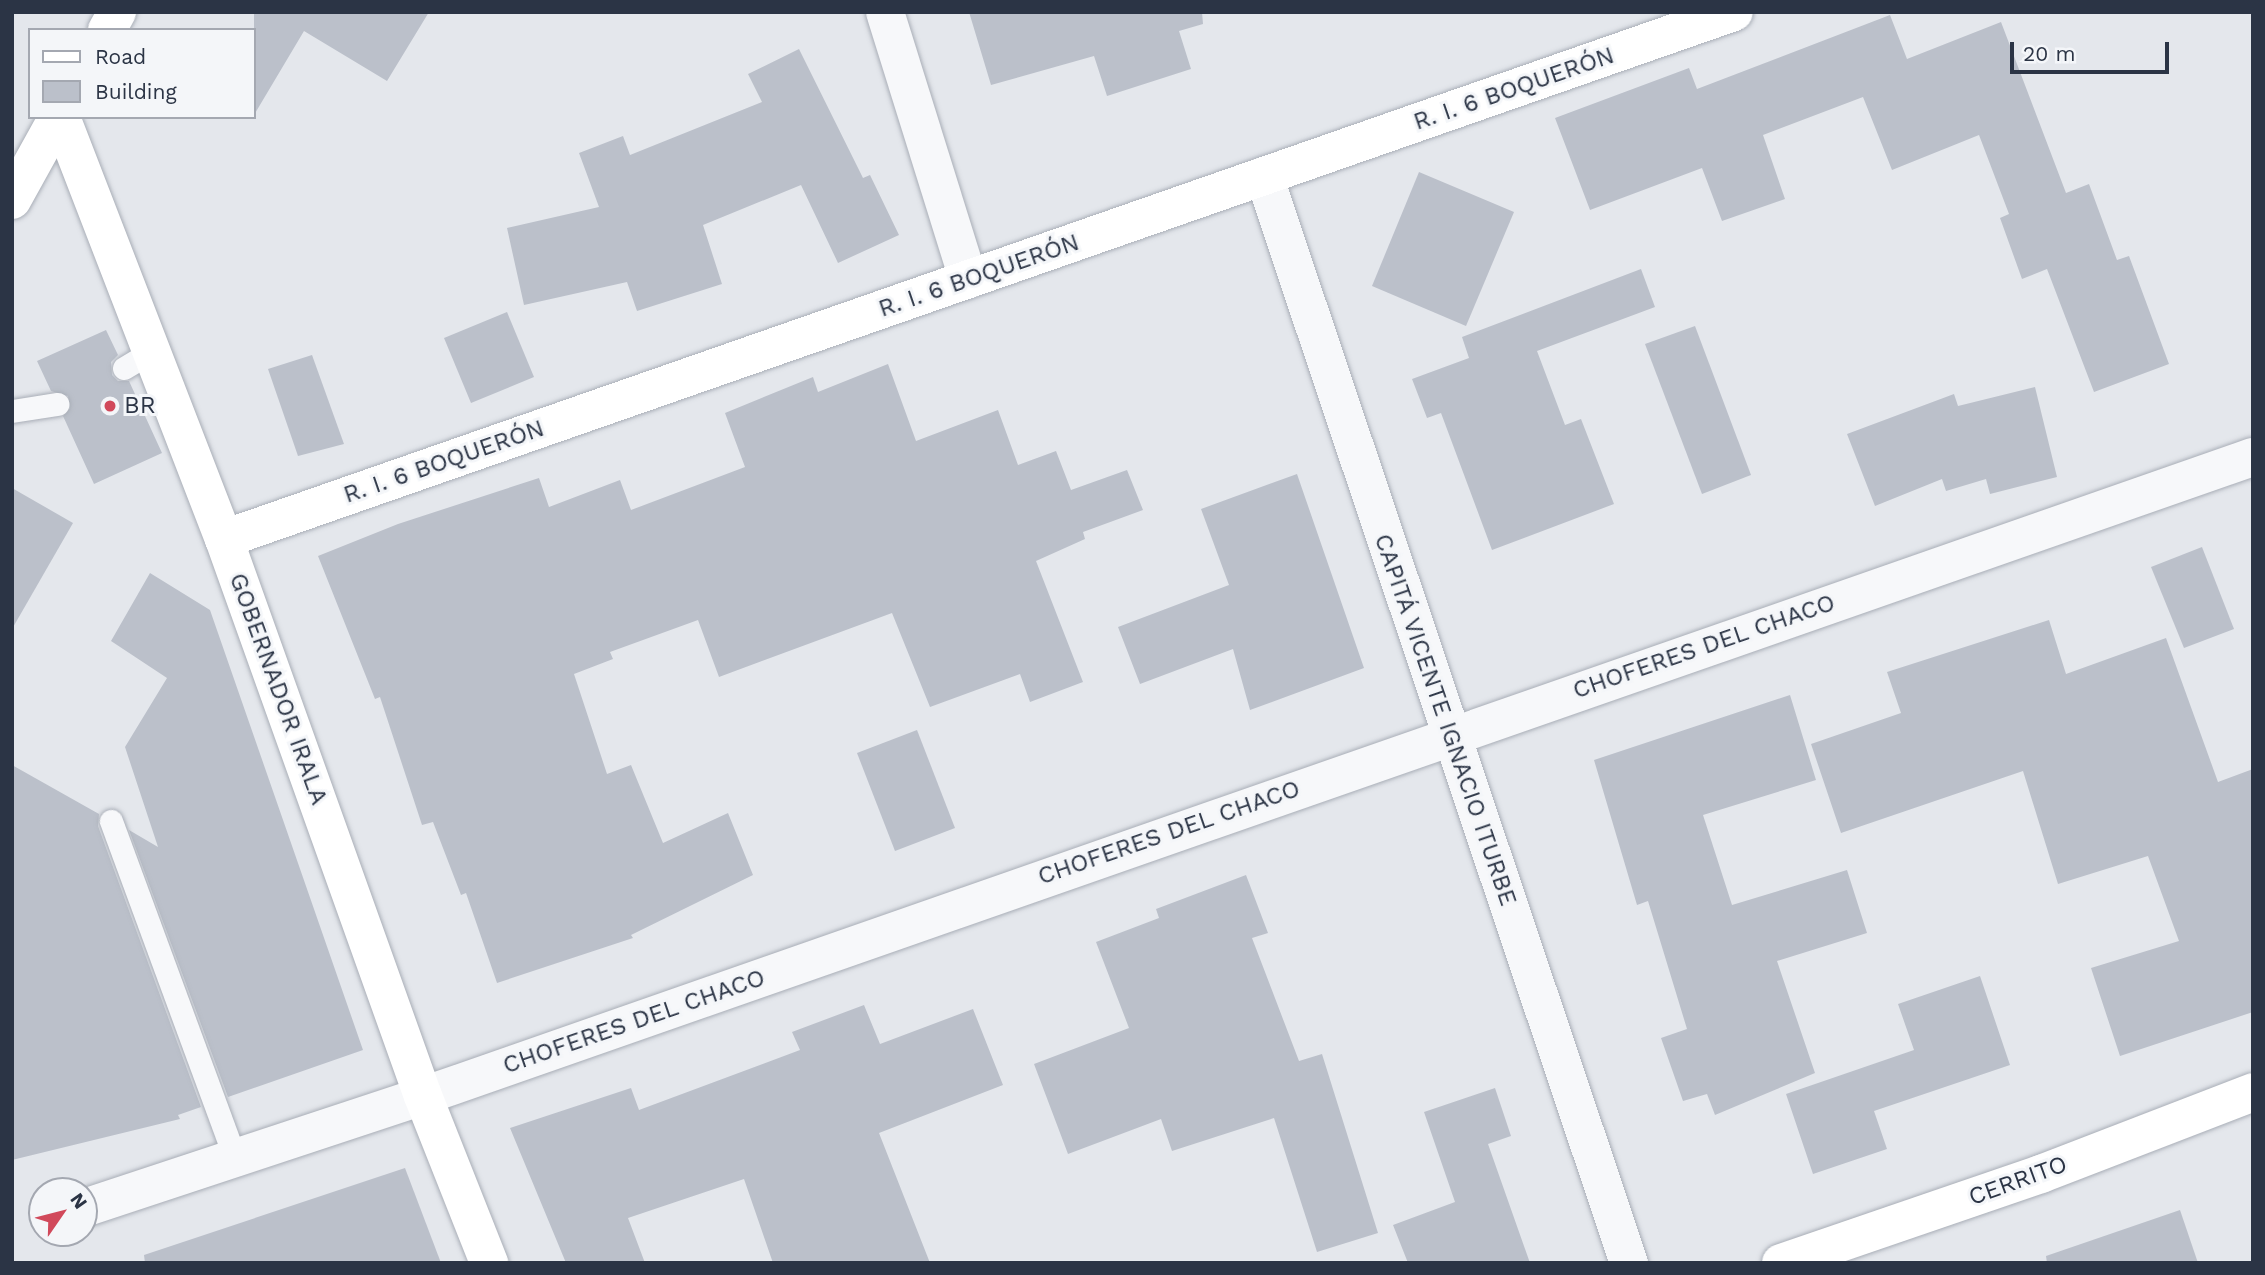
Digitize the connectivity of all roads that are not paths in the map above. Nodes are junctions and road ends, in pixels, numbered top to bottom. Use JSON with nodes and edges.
{"nodes":[{"id":1,"x":117,"y":12,"type":"edge"},
{"id":2,"x":885,"y":12,"type":"edge"},
{"id":3,"x":1734,"y":12,"type":"edge"},
{"id":4,"x":108,"y":28,"type":"edge"},
{"id":5,"x":59,"y":119,"type":"edge"},
{"id":6,"x":61,"y":119,"type":"edge"},
{"id":7,"x":1264,"y":176,"type":"junction"},
{"id":8,"x":12,"y":200,"type":"edge"},
{"id":9,"x":968,"y":279,"type":"junction"},
{"id":10,"x":57,"y":404,"type":"dead end"},
{"id":11,"x":12,"y":411,"type":"edge"},
{"id":12,"x":2253,"y":457,"type":"edge"},
{"id":13,"x":225,"y":539,"type":"junction"},
{"id":14,"x":1449,"y":734,"type":"junction"},
{"id":15,"x":111,"y":821,"type":"dead end"},
{"id":16,"x":2253,"y":1092,"type":"edge"},
{"id":17,"x":424,"y":1096,"type":"junction"},
{"id":18,"x":234,"y":1158,"type":"junction"},
{"id":19,"x":98,"y":1203,"type":"edge"},
{"id":20,"x":489,"y":1263,"type":"edge"},
{"id":21,"x":1629,"y":1263,"type":"edge"},
{"id":22,"x":1781,"y":1263,"type":"edge"}],
"edges":[{"from":1,"to":4,"type":"street"},
{"from":2,"to":9,"type":"street"},
{"from":3,"to":7,"type":"street","name":"R. I. 6 BOQUERÓN"},
{"from":5,"to":8,"type":"street"},
{"from":6,"to":13,"type":"street","name":"GOBERNADOR IRALA"},
{"from":7,"to":9,"type":"street","name":"R. I. 6 BOQUERÓN"},
{"from":7,"to":14,"type":"street","name":"CAPITÁ VICENTE IGNACIO ITURBE"},
{"from":9,"to":13,"type":"street","name":"R. I. 6 BOQUERÓN"},
{"from":10,"to":11,"type":"lane"},
{"from":12,"to":14,"type":"street","name":"CHOFERES DEL CHACO"},
{"from":13,"to":17,"type":"street","name":"GOBERNADOR IRALA"},
{"from":14,"to":17,"type":"street","name":"CHOFERES DEL CHACO"},
{"from":14,"to":21,"type":"street","name":"CAPITÁ VICENTE IGNACIO ITURBE"},
{"from":15,"to":18,"type":"lane"},
{"from":16,"to":22,"type":"street","name":"CERRITO"},
{"from":17,"to":18,"type":"street","name":"CHOFERES DEL CHACO"},
{"from":17,"to":20,"type":"street","name":"GOBERNADOR IRALA"},
{"from":18,"to":19,"type":"street","name":"CHOFERES DEL CHACO"}]}
